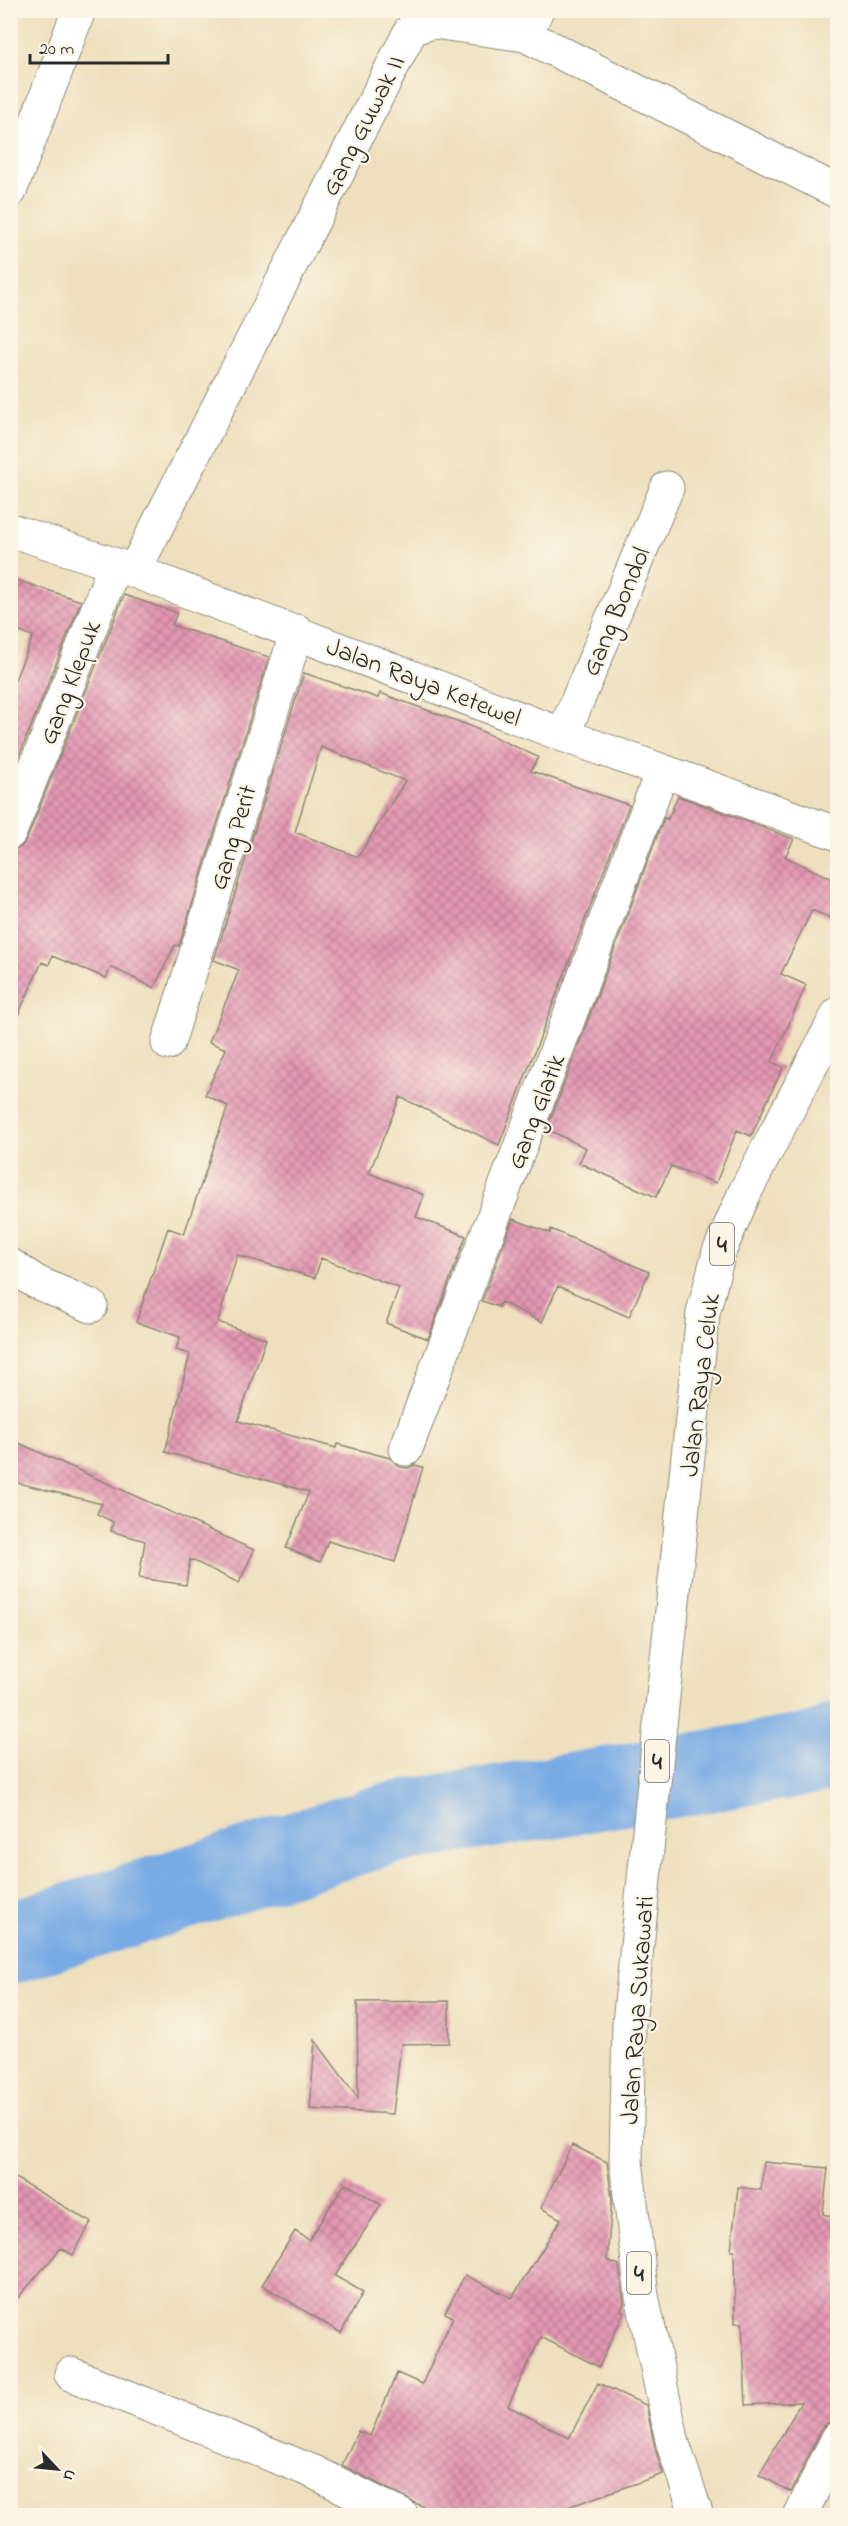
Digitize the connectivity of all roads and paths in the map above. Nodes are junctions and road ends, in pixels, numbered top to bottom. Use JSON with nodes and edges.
{"nodes":[{"id":1,"x":79,"y":10,"type":"edge"},
{"id":2,"x":531,"y":23,"type":"edge"},
{"id":3,"x":10,"y":191,"type":"edge"},
{"id":4,"x":837,"y":192,"type":"edge"},
{"id":5,"x":668,"y":488,"type":"dead end"},
{"id":6,"x":10,"y":530,"type":"edge"},
{"id":7,"x":124,"y":568,"type":"junction"},
{"id":8,"x":297,"y":632,"type":"junction"},
{"id":9,"x":563,"y":735,"type":"junction"},
{"id":10,"x":662,"y":771,"type":"junction"},
{"id":11,"x":10,"y":832,"type":"edge"},
{"id":12,"x":837,"y":834,"type":"edge"},
{"id":13,"x":837,"y":1014,"type":"edge"},
{"id":14,"x":168,"y":1043,"type":"dead end"},
{"id":15,"x":10,"y":1265,"type":"edge"},
{"id":16,"x":91,"y":1306,"type":"dead end"},
{"id":17,"x":406,"y":1449,"type":"dead end"},
{"id":18,"x":686,"y":1498,"type":"joint"},
{"id":19,"x":71,"y":2374,"type":"dead end"},
{"id":20,"x":837,"y":2438,"type":"edge"},
{"id":21,"x":402,"y":2516,"type":"edge"},
{"id":22,"x":697,"y":2516,"type":"edge"},
{"id":23,"x":801,"y":2516,"type":"edge"}],
"edges":[{"from":1,"to":3,"type":"main road"},
{"from":2,"to":4,"type":"main road","name":"Gang Guwak II"},
{"from":2,"to":7,"type":"main road","name":"Gang Guwak II"},
{"from":5,"to":9,"type":"main road","name":"Gang Bondol"},
{"from":6,"to":7,"type":"main road","name":"Jalan Raya Ketewel"},
{"from":7,"to":8,"type":"main road","name":"Jalan Raya Ketewel"},
{"from":7,"to":11,"type":"main road","name":"Gang Klepuk"},
{"from":8,"to":9,"type":"main road","name":"Jalan Raya Ketewel"},
{"from":8,"to":14,"type":"main road","name":"Gang Perit"},
{"from":9,"to":10,"type":"main road","name":"Jalan Raya Ketewel"},
{"from":10,"to":12,"type":"main road","name":"Jalan Raya Ketewel"},
{"from":10,"to":17,"type":"main road","name":"Gang Glatik"},
{"from":13,"to":18,"type":"main road","name":"Jalan Raya Celuk","number":"4"},
{"from":15,"to":16,"type":"main road"},
{"from":18,"to":22,"type":"main road","name":"Jalan Raya Sukawati","number":"4"},
{"from":19,"to":21,"type":"main road"},
{"from":20,"to":23,"type":"main road"}]}
